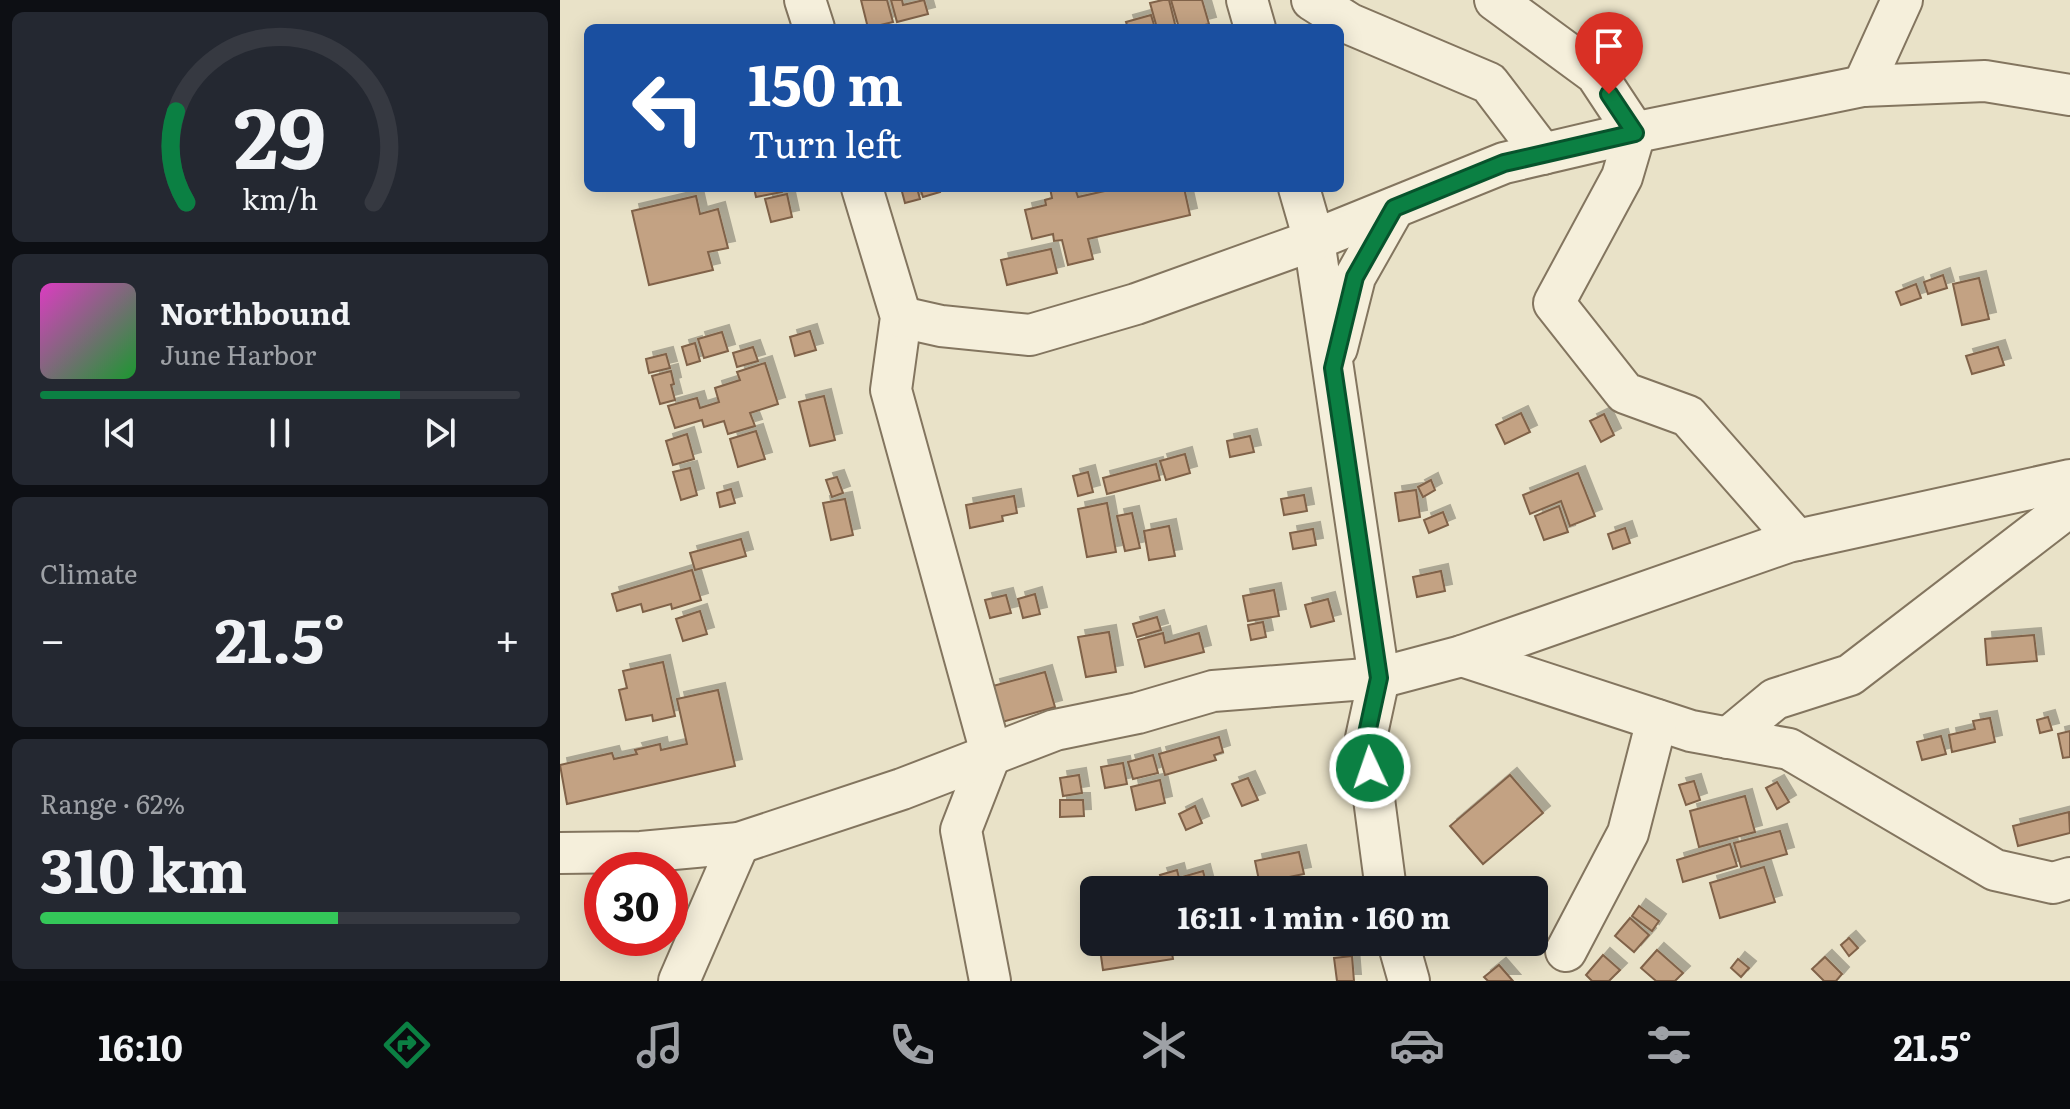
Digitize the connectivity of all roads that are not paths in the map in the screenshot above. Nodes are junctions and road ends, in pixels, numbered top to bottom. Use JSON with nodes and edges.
{"nodes":[{"id":1,"x":805,"y":0,"type":"edge"},
{"id":2,"x":1247,"y":0,"type":"edge"},
{"id":3,"x":1312,"y":0,"type":"edge"},
{"id":4,"x":1495,"y":0,"type":"edge"},
{"id":5,"x":1902,"y":0,"type":"edge"},
{"id":6,"x":813,"y":24,"type":"edge"},
{"id":7,"x":1254,"y":24,"type":"edge"},
{"id":8,"x":1863,"y":86,"type":"junction"},
{"id":9,"x":2070,"y":95,"type":"edge"},
{"id":10,"x":1635,"y":133,"type":"junction"},
{"id":11,"x":1543,"y":154,"type":"junction"},
{"id":12,"x":863,"y":192,"type":"edge"},
{"id":13,"x":1300,"y":192,"type":"edge"},
{"id":14,"x":1394,"y":208,"type":"junction"},
{"id":15,"x":1314,"y":240,"type":"junction"},
{"id":16,"x":901,"y":317,"type":"junction"},
{"id":17,"x":1333,"y":368,"type":"junction"},
{"id":18,"x":2070,"y":480,"type":"edge"},
{"id":19,"x":2070,"y":506,"type":"edge"},
{"id":20,"x":1797,"y":540,"type":"junction"},
{"id":21,"x":1462,"y":656,"type":"junction"},
{"id":22,"x":1379,"y":678,"type":"junction"},
{"id":23,"x":1657,"y":720,"type":"junction"},
{"id":24,"x":1728,"y":738,"type":"junction"},
{"id":25,"x":991,"y":753,"type":"junction"},
{"id":26,"x":739,"y":843,"type":"junction"},
{"id":27,"x":560,"y":853,"type":"edge"},
{"id":28,"x":1384,"y":876,"type":"edge"},
{"id":29,"x":2070,"y":878,"type":"edge"},
{"id":30,"x":1566,"y":951,"type":"dead end"},
{"id":31,"x":1402,"y":956,"type":"edge"},
{"id":32,"x":679,"y":981,"type":"edge"},
{"id":33,"x":990,"y":981,"type":"edge"},
{"id":34,"x":1409,"y":981,"type":"edge"}],
"edges":[{"from":1,"to":6,"type":"street"},
{"from":2,"to":7,"type":"street"},
{"from":3,"to":11,"type":"street"},
{"from":4,"to":10,"type":"street"},
{"from":5,"to":8,"type":"street"},
{"from":8,"to":9,"type":"street"},
{"from":8,"to":10,"type":"street"},
{"from":10,"to":11,"type":"street"},
{"from":10,"to":20,"type":"street"},
{"from":11,"to":14,"type":"street"},
{"from":12,"to":16,"type":"street"},
{"from":13,"to":15,"type":"street"},
{"from":14,"to":15,"type":"street"},
{"from":14,"to":17,"type":"street"},
{"from":15,"to":16,"type":"street"},
{"from":15,"to":17,"type":"street"},
{"from":16,"to":25,"type":"street"},
{"from":17,"to":22,"type":"street"},
{"from":18,"to":20,"type":"street"},
{"from":19,"to":24,"type":"street"},
{"from":20,"to":21,"type":"street"},
{"from":21,"to":22,"type":"street"},
{"from":21,"to":23,"type":"street"},
{"from":22,"to":25,"type":"street"},
{"from":22,"to":28,"type":"street"},
{"from":23,"to":24,"type":"street"},
{"from":23,"to":30,"type":"street"},
{"from":24,"to":29,"type":"street"},
{"from":25,"to":26,"type":"street"},
{"from":25,"to":33,"type":"street"},
{"from":26,"to":27,"type":"street"},
{"from":26,"to":32,"type":"street"},
{"from":31,"to":34,"type":"street"}]}
